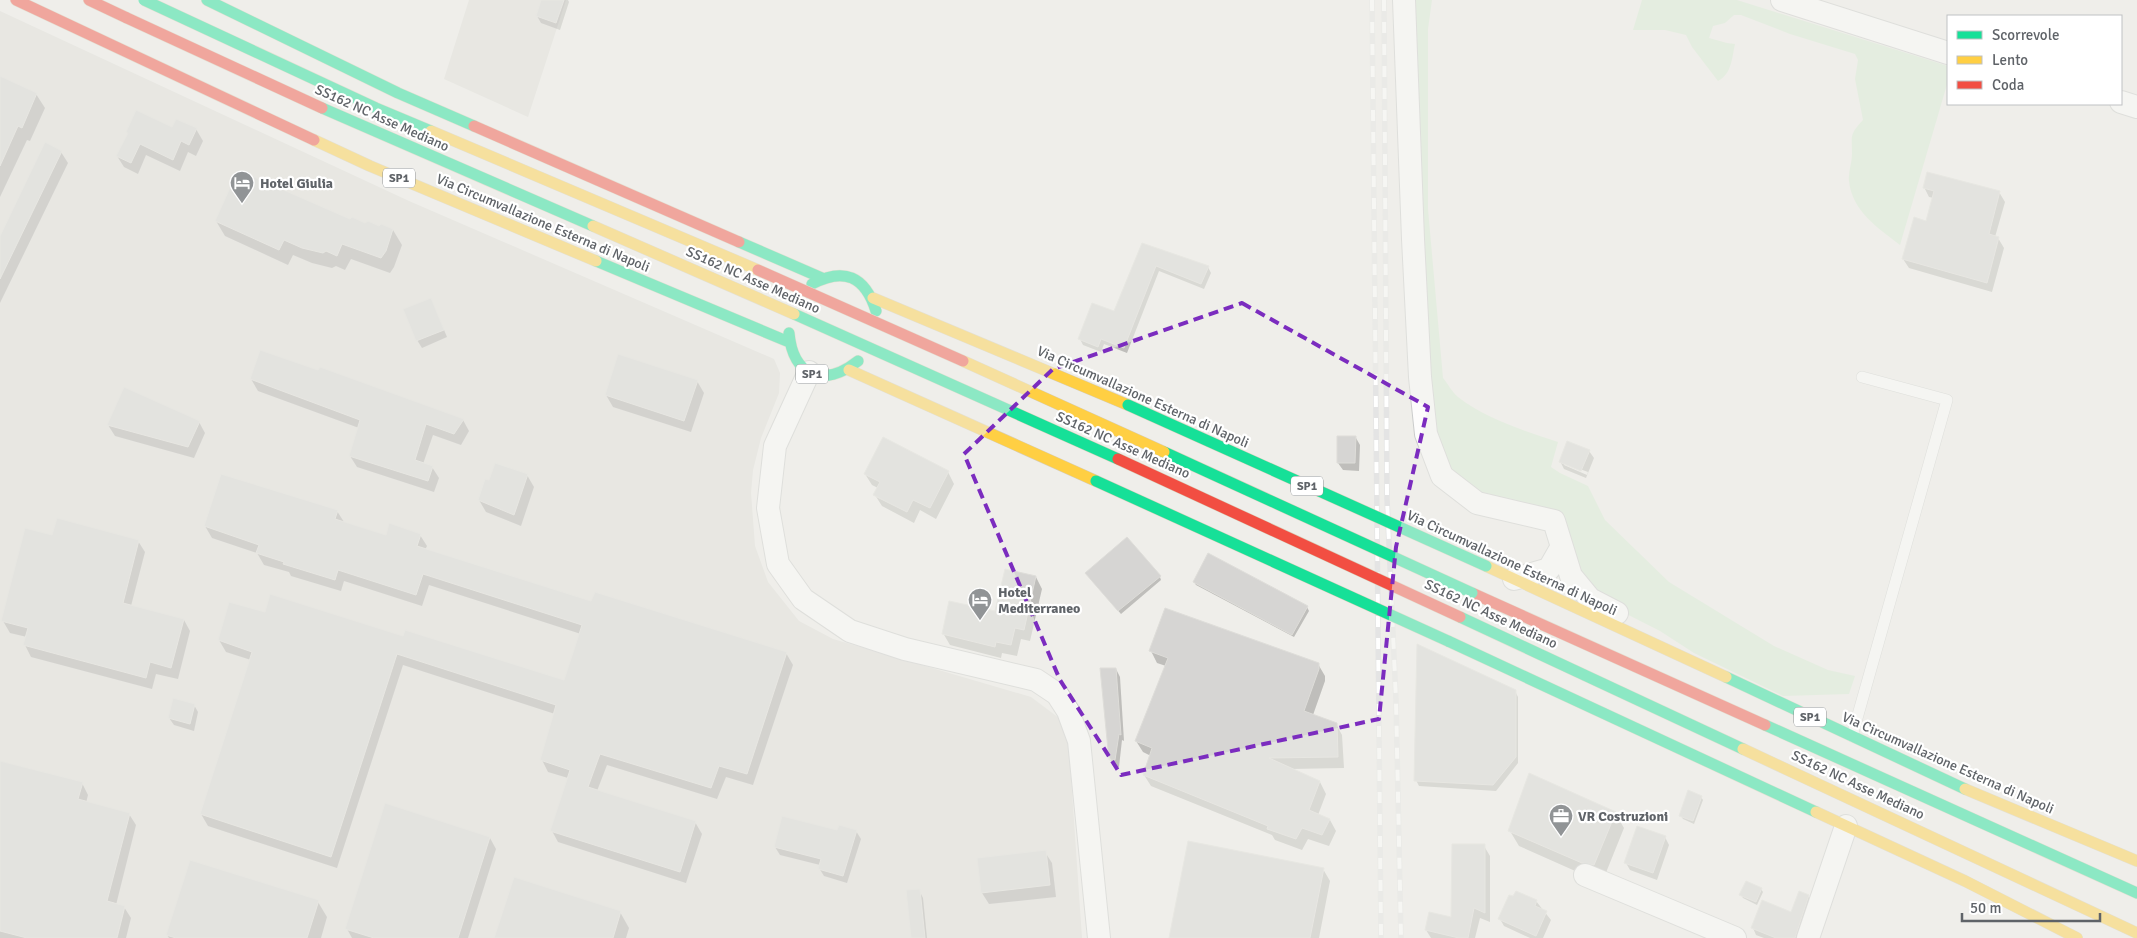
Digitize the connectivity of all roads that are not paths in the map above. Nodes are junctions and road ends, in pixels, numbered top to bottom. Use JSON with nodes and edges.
{"nodes":[{"id":1,"x":16,"y":0,"type":"edge"},
{"id":2,"x":89,"y":0,"type":"edge"},
{"id":3,"x":144,"y":0,"type":"edge"},
{"id":4,"x":207,"y":0,"type":"edge"},
{"id":5,"x":1404,"y":0,"type":"edge"},
{"id":6,"x":1782,"y":0,"type":"edge"},
{"id":7,"x":1947,"y":53,"type":"edge"},
{"id":8,"x":2122,"y":102,"type":"edge"},
{"id":9,"x":2137,"y":107,"type":"edge"},
{"id":10,"x":822,"y":278,"type":"junction"},
{"id":11,"x":812,"y":284,"type":"dead end"},
{"id":12,"x":873,"y":298,"type":"junction"},
{"id":13,"x":876,"y":311,"type":"dead end"},
{"id":14,"x":858,"y":361,"type":"dead end"},
{"id":15,"x":849,"y":370,"type":"junction"},
{"id":16,"x":809,"y":372,"type":"junction"},
{"id":17,"x":1862,"y":377,"type":"dead end"},
{"id":18,"x":1561,"y":548,"type":"junction"},
{"id":19,"x":1514,"y":579,"type":"junction"},
{"id":20,"x":1670,"y":652,"type":"junction"},
{"id":21,"x":1852,"y":736,"type":"junction"},
{"id":22,"x":1846,"y":826,"type":"junction"},
{"id":23,"x":2137,"y":861,"type":"edge"},
{"id":24,"x":1586,"y":876,"type":"dead end"},
{"id":25,"x":2137,"y":894,"type":"edge"},
{"id":26,"x":2137,"y":933,"type":"edge"},
{"id":27,"x":1099,"y":938,"type":"edge"},
{"id":28,"x":1735,"y":938,"type":"edge"},
{"id":29,"x":1808,"y":938,"type":"edge"},
{"id":30,"x":2077,"y":938,"type":"edge"}],
"edges":[{"from":1,"to":16,"type":"main road","name":"Via Circumvallazione Esterna di Napoli","number":"SP1"},
{"from":2,"to":26,"type":"main road","name":"SS162 NC Asse Mediano","bridge":true},
{"from":3,"to":25,"type":"main road","name":"SS162 NC Asse Mediano","bridge":true},
{"from":4,"to":10,"type":"main road","name":"Via Circumvallazione Esterna di Napoli","number":"SP1"},
{"from":5,"to":18,"type":"street"},
{"from":6,"to":7,"type":"street"},
{"from":8,"to":9,"type":"street"},
{"from":10,"to":11,"type":"main road","name":"Via Circumvallazione Esterna di Napoli","number":"SP1"},
{"from":10,"to":12,"type":"main road","name":"Via Circumvallazione Esterna di Napoli","number":"SP1"},
{"from":12,"to":13,"type":"main road","name":"Via Circumvallazione Esterna di Napoli","number":"SP1"},
{"from":12,"to":19,"type":"main road","name":"Via Circumvallazione Esterna di Napoli","number":"SP1","bridge":true},
{"from":14,"to":15,"type":"main road","number":"SP1"},
{"from":15,"to":16,"type":"main road","number":"SP1"},
{"from":15,"to":22,"type":"main road","bridge":true},
{"from":16,"to":27,"type":"street"},
{"from":17,"to":21,"type":"lane"},
{"from":18,"to":19,"type":"street"},
{"from":18,"to":20,"type":"street"},
{"from":19,"to":20,"type":"main road","name":"Via Circumvallazione Esterna di Napoli","number":"SP1"},
{"from":20,"to":21,"type":"main road","name":"Via Circumvallazione Esterna di Napoli","number":"SP1"},
{"from":21,"to":23,"type":"main road","name":"Via Circumvallazione Esterna di Napoli","number":"SP1"},
{"from":22,"to":29,"type":"street"},
{"from":22,"to":30,"type":"main road"},
{"from":24,"to":28,"type":"street"}]}
